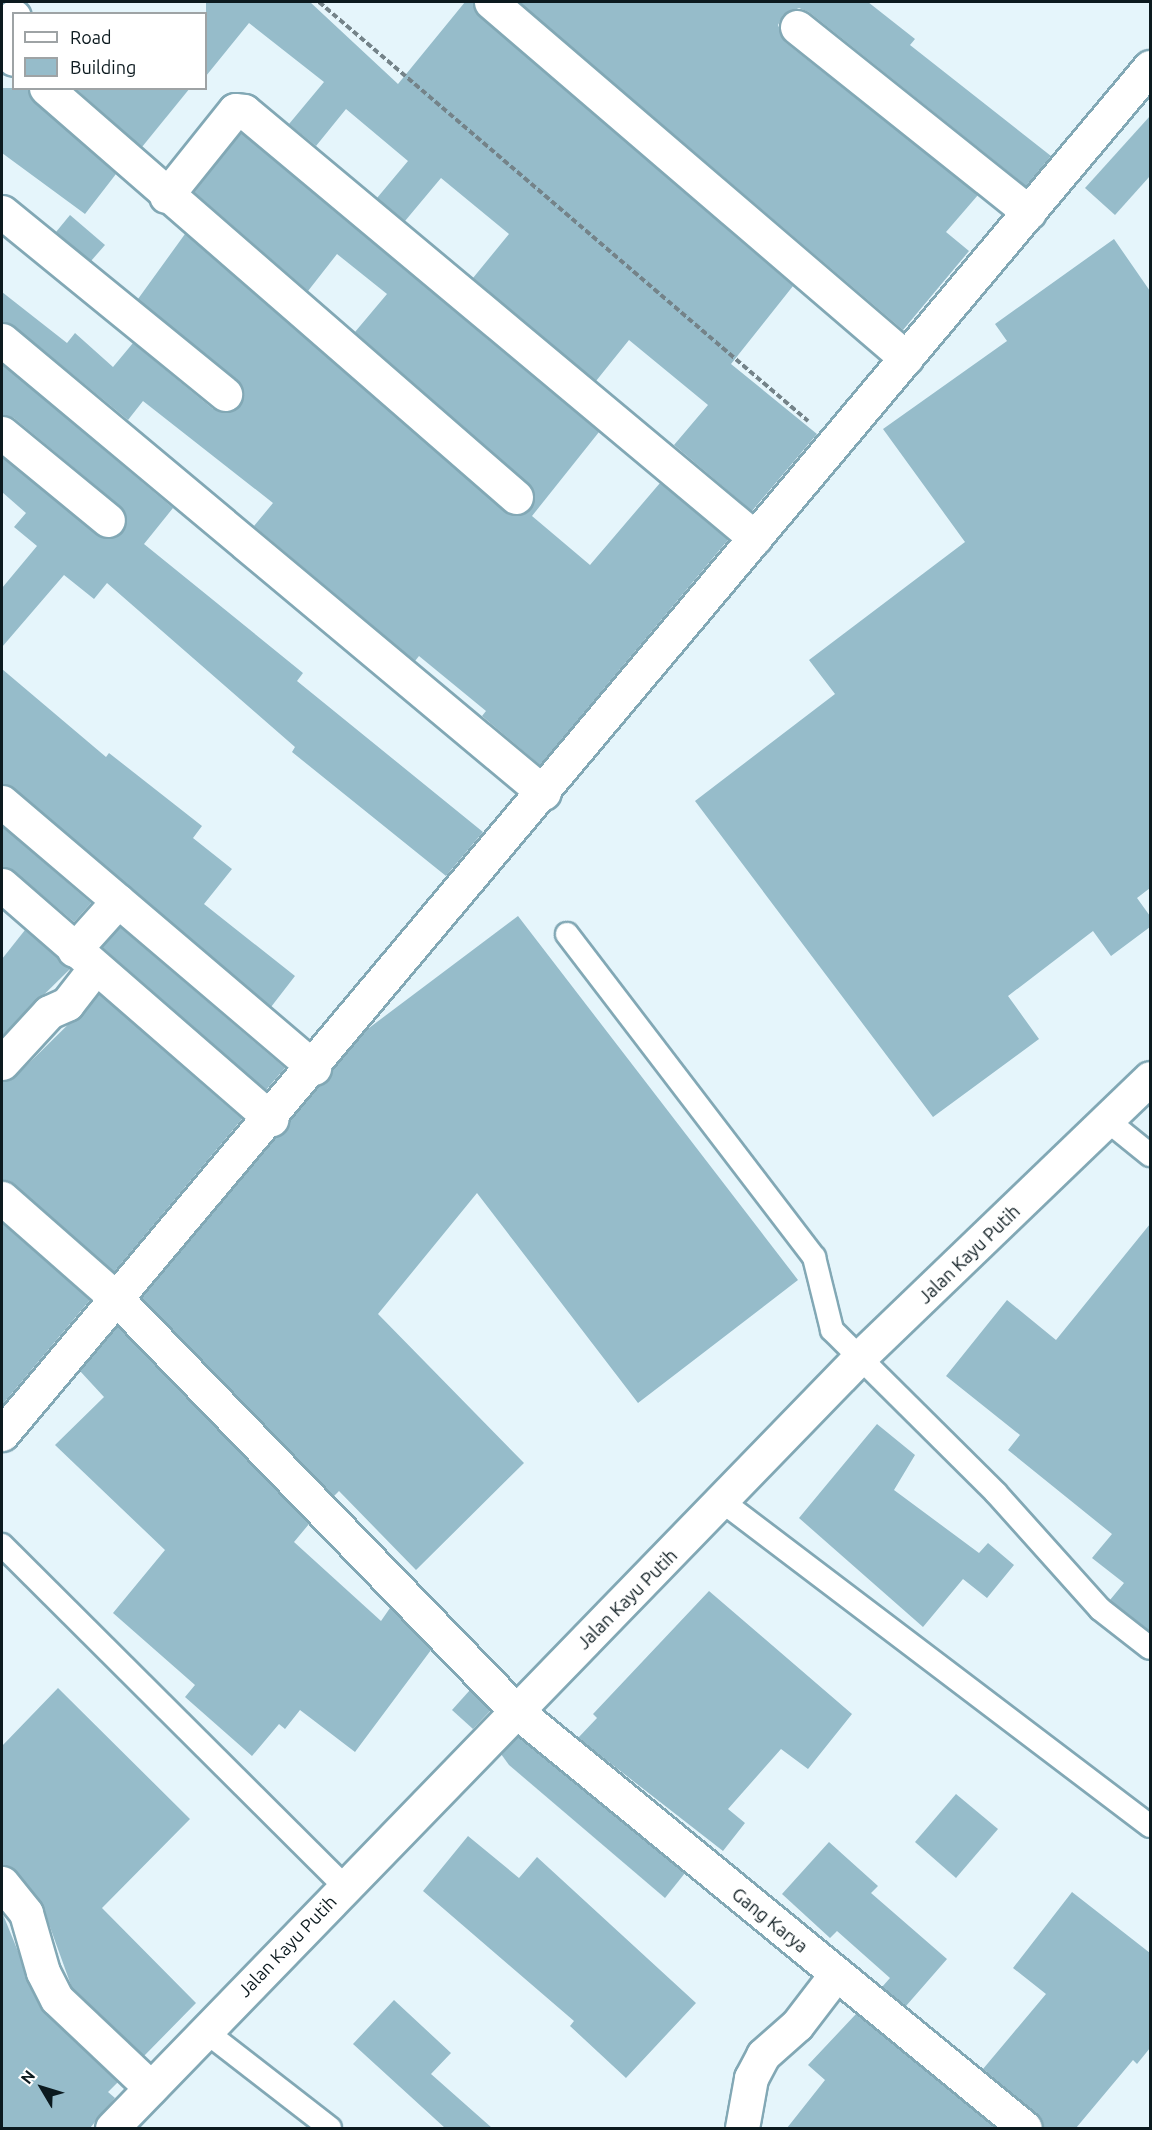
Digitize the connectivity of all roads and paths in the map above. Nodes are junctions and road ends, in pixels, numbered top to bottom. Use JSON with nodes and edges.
{"nodes":[{"id":1,"x":319,"y":2,"type":"edge"},
{"id":2,"x":491,"y":2,"type":"edge"},
{"id":3,"x":12,"y":18,"type":"edge"},
{"id":4,"x":797,"y":27,"type":"dead end"},
{"id":5,"x":2,"y":30,"type":"edge"},
{"id":6,"x":1150,"y":68,"type":"edge"},
{"id":7,"x":48,"y":90,"type":"edge"},
{"id":8,"x":166,"y":196,"type":"junction"},
{"id":9,"x":2,"y":212,"type":"edge"},
{"id":10,"x":1029,"y":212,"type":"junction"},
{"id":11,"x":2,"y":340,"type":"edge"},
{"id":12,"x":906,"y":358,"type":"junction"},
{"id":13,"x":225,"y":394,"type":"dead end"},
{"id":14,"x":2,"y":434,"type":"edge"},
{"id":15,"x":834,"y":444,"type":"junction"},
{"id":16,"x":516,"y":497,"type":"dead end"},
{"id":17,"x":108,"y":520,"type":"dead end"},
{"id":18,"x":755,"y":538,"type":"junction"},
{"id":19,"x":544,"y":793,"type":"junction"},
{"id":20,"x":2,"y":802,"type":"edge"},
{"id":21,"x":2,"y":885,"type":"edge"},
{"id":22,"x":118,"y":901,"type":"junction"},
{"id":23,"x":567,"y":934,"type":"dead end"},
{"id":24,"x":85,"y":959,"type":"junction"},
{"id":25,"x":2,"y":1064,"type":"edge"},
{"id":26,"x":314,"y":1068,"type":"junction"},
{"id":27,"x":1150,"y":1078,"type":"edge"},
{"id":28,"x":271,"y":1119,"type":"junction"},
{"id":29,"x":1108,"y":1120,"type":"junction"},
{"id":30,"x":1150,"y":1155,"type":"edge"},
{"id":31,"x":2,"y":1198,"type":"edge"},
{"id":32,"x":118,"y":1300,"type":"junction"},
{"id":33,"x":860,"y":1357,"type":"junction"},
{"id":34,"x":2,"y":1434,"type":"edge"},
{"id":35,"x":723,"y":1502,"type":"junction"},
{"id":36,"x":2,"y":1545,"type":"edge"},
{"id":37,"x":1150,"y":1648,"type":"edge"},
{"id":38,"x":515,"y":1710,"type":"junction"},
{"id":39,"x":1150,"y":1826,"type":"edge"},
{"id":40,"x":2,"y":1883,"type":"edge"},
{"id":41,"x":344,"y":1886,"type":"junction"},
{"id":42,"x":836,"y":1974,"type":"junction"},
{"id":43,"x":205,"y":2031,"type":"junction"},
{"id":44,"x":151,"y":2088,"type":"junction"},
{"id":45,"x":112,"y":2128,"type":"edge"},
{"id":46,"x":330,"y":2128,"type":"edge"},
{"id":47,"x":742,"y":2128,"type":"edge"},
{"id":48,"x":1025,"y":2128,"type":"edge"}],
"edges":[{"from":1,"to":15,"type":"path"},
{"from":2,"to":12,"type":"street"},
{"from":3,"to":5,"type":"street"},
{"from":4,"to":10,"type":"street"},
{"from":6,"to":10,"type":"street"},
{"from":7,"to":8,"type":"street"},
{"from":8,"to":16,"type":"street"},
{"from":8,"to":18,"type":"street"},
{"from":9,"to":13,"type":"street"},
{"from":10,"to":12,"type":"street"},
{"from":11,"to":19,"type":"street"},
{"from":12,"to":15,"type":"street"},
{"from":14,"to":17,"type":"street"},
{"from":15,"to":18,"type":"street"},
{"from":18,"to":19,"type":"street"},
{"from":19,"to":26,"type":"street"},
{"from":20,"to":22,"type":"street"},
{"from":21,"to":24,"type":"street"},
{"from":22,"to":24,"type":"street"},
{"from":22,"to":26,"type":"street"},
{"from":23,"to":33,"type":"lane"},
{"from":24,"to":25,"type":"street"},
{"from":24,"to":28,"type":"street"},
{"from":26,"to":28,"type":"street"},
{"from":27,"to":29,"type":"street","name":"Jalan Kayu Putih"},
{"from":28,"to":32,"type":"street"},
{"from":29,"to":30,"type":"lane"},
{"from":29,"to":33,"type":"street","name":"Jalan Kayu Putih"},
{"from":31,"to":32,"type":"street","name":"Gang Karya"},
{"from":32,"to":34,"type":"street"},
{"from":32,"to":38,"type":"street","name":"Gang Karya"},
{"from":33,"to":35,"type":"street","name":"Jalan Kayu Putih"},
{"from":33,"to":37,"type":"lane"},
{"from":35,"to":38,"type":"street","name":"Jalan Kayu Putih"},
{"from":35,"to":39,"type":"lane"},
{"from":36,"to":41,"type":"lane"},
{"from":38,"to":41,"type":"street","name":"Jalan Kayu Putih"},
{"from":38,"to":42,"type":"street","name":"Gang Karya"},
{"from":40,"to":44,"type":"street"},
{"from":41,"to":43,"type":"street","name":"Jalan Kayu Putih"},
{"from":42,"to":47,"type":"street"},
{"from":42,"to":48,"type":"street","name":"Gang Karya"},
{"from":43,"to":44,"type":"street","name":"Jalan Kayu Putih"},
{"from":43,"to":46,"type":"lane"},
{"from":44,"to":45,"type":"street","name":"Jalan Kayu Putih"}]}
